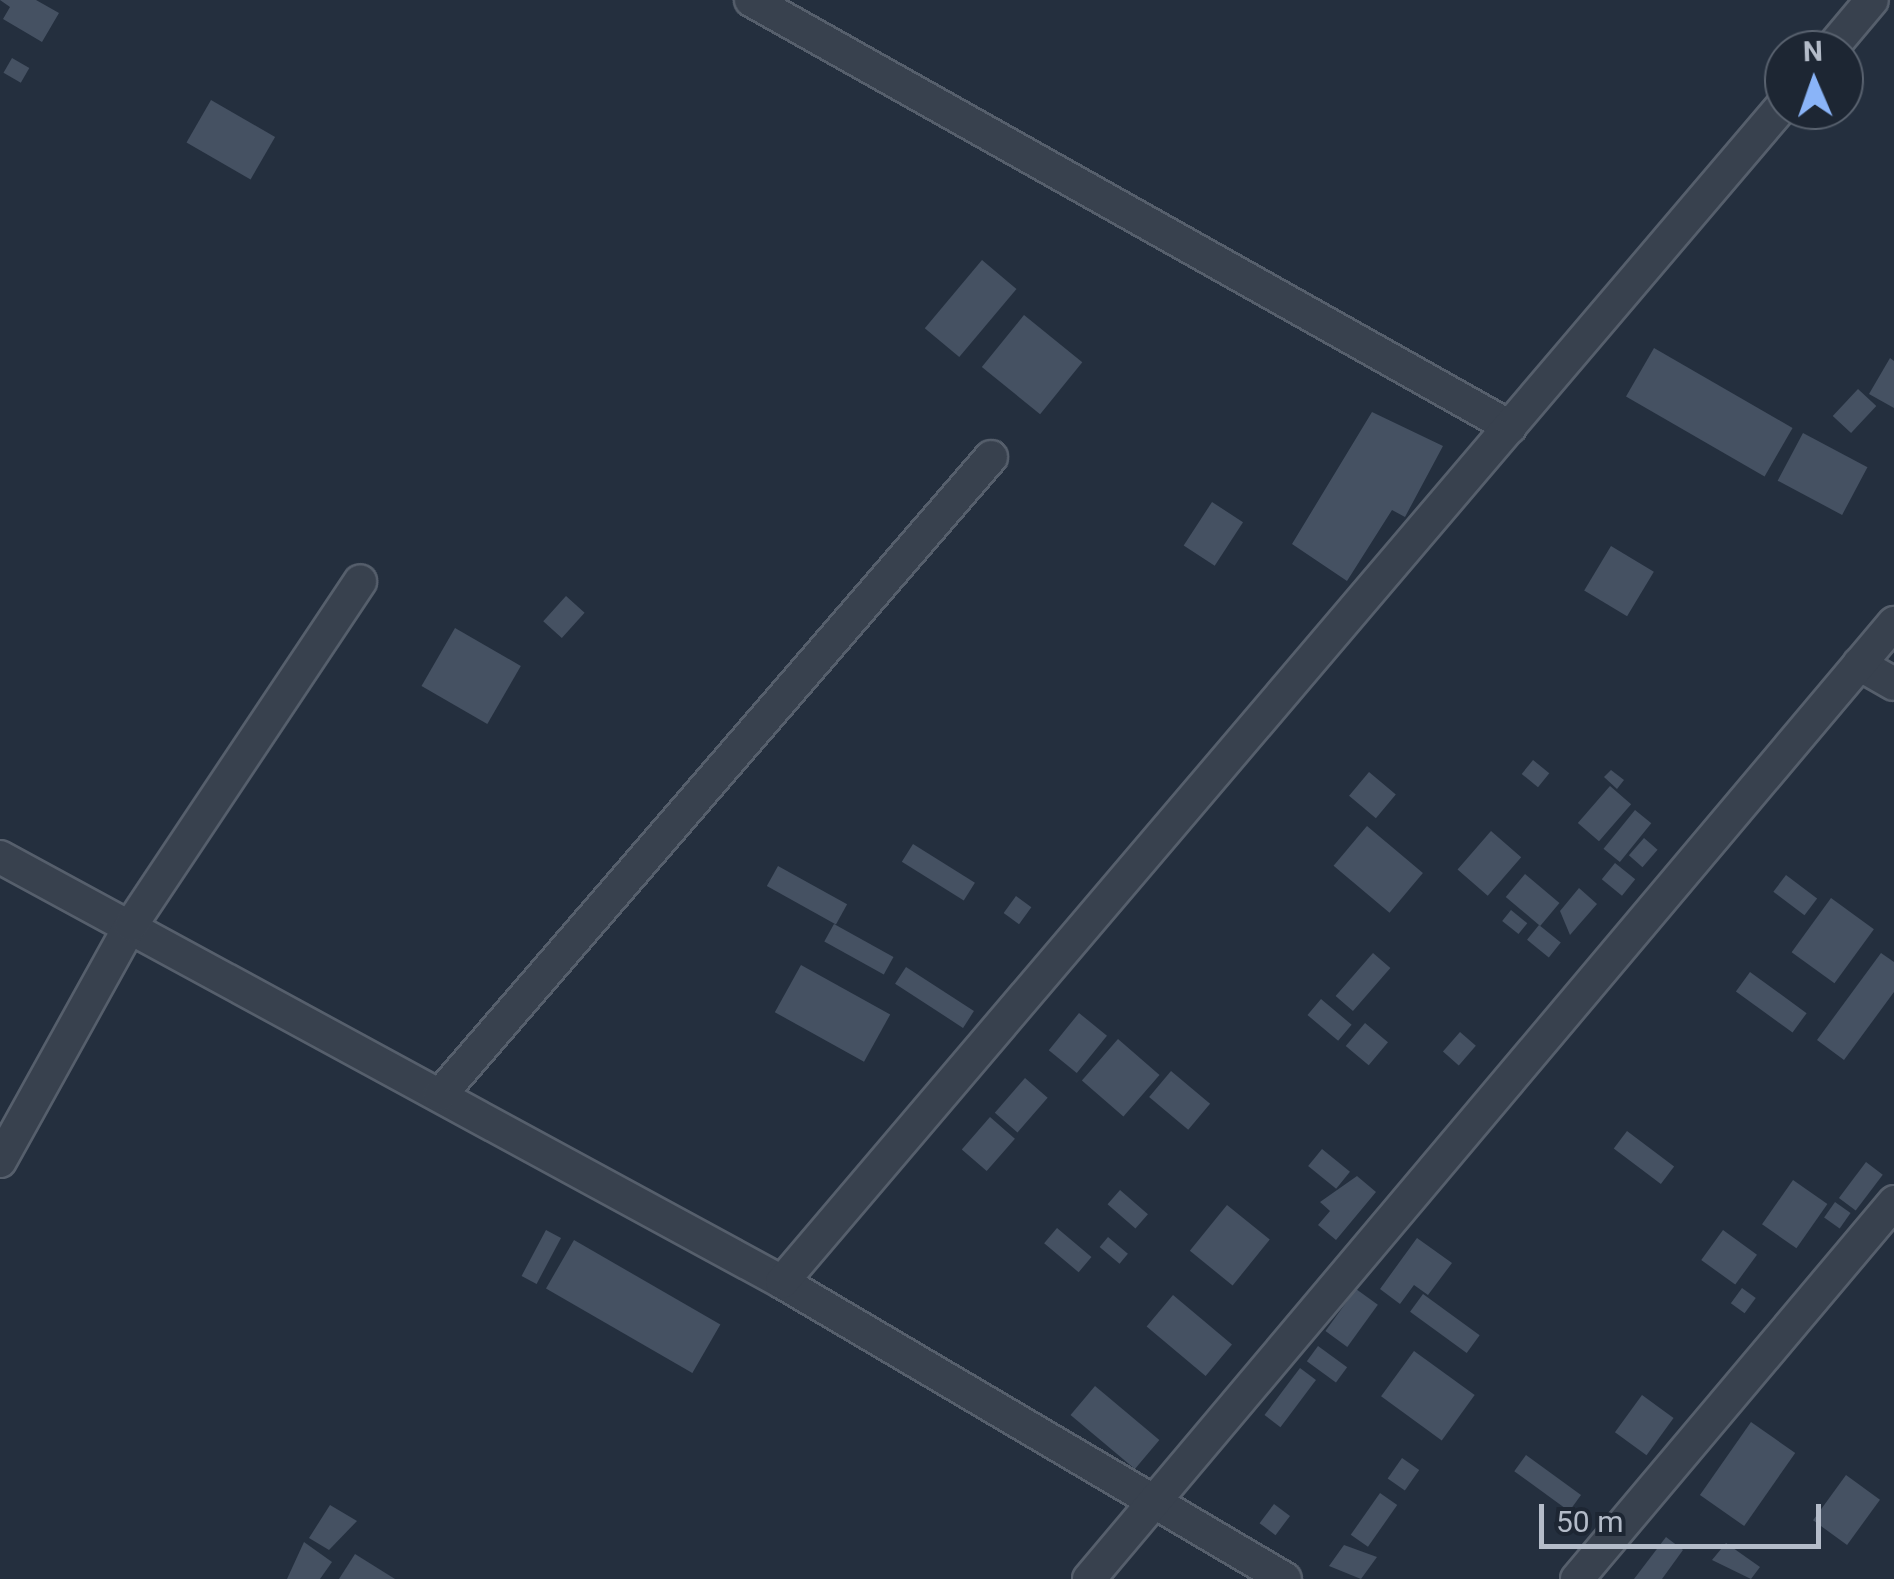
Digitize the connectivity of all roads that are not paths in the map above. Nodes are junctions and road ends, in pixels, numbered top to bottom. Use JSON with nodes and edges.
{"nodes":[{"id":1,"x":750,"y":0,"type":"edge"},
{"id":2,"x":1872,"y":0,"type":"edge"},
{"id":3,"x":1847,"y":30,"type":"edge"},
{"id":4,"x":1764,"y":128,"type":"edge"},
{"id":5,"x":1510,"y":427,"type":"junction"},
{"id":6,"x":992,"y":457,"type":"dead end"},
{"id":7,"x":360,"y":581,"type":"dead end"},
{"id":8,"x":1894,"y":623,"type":"edge"},
{"id":9,"x":1859,"y":664,"type":"junction"},
{"id":10,"x":1894,"y":684,"type":"edge"},
{"id":11,"x":0,"y":857,"type":"edge"},
{"id":12,"x":131,"y":926,"type":"junction"},
{"id":13,"x":440,"y":1095,"type":"junction"},
{"id":14,"x":0,"y":1160,"type":"edge"},
{"id":15,"x":1894,"y":1202,"type":"edge"},
{"id":16,"x":782,"y":1282,"type":"junction"},
{"id":17,"x":1145,"y":1504,"type":"junction"},
{"id":18,"x":1090,"y":1579,"type":"edge"},
{"id":19,"x":1285,"y":1579,"type":"edge"},
{"id":20,"x":1577,"y":1579,"type":"edge"}],
"edges":[{"from":1,"to":5,"type":"street"},
{"from":2,"to":3,"type":"street"},
{"from":4,"to":5,"type":"street"},
{"from":5,"to":16,"type":"street"},
{"from":6,"to":13,"type":"street"},
{"from":7,"to":12,"type":"street"},
{"from":8,"to":9,"type":"street"},
{"from":9,"to":10,"type":"street"},
{"from":9,"to":17,"type":"street"},
{"from":11,"to":12,"type":"street"},
{"from":12,"to":13,"type":"street"},
{"from":12,"to":14,"type":"street"},
{"from":13,"to":16,"type":"street"},
{"from":15,"to":20,"type":"street"},
{"from":16,"to":17,"type":"street"},
{"from":17,"to":18,"type":"street"},
{"from":17,"to":19,"type":"street"}]}
